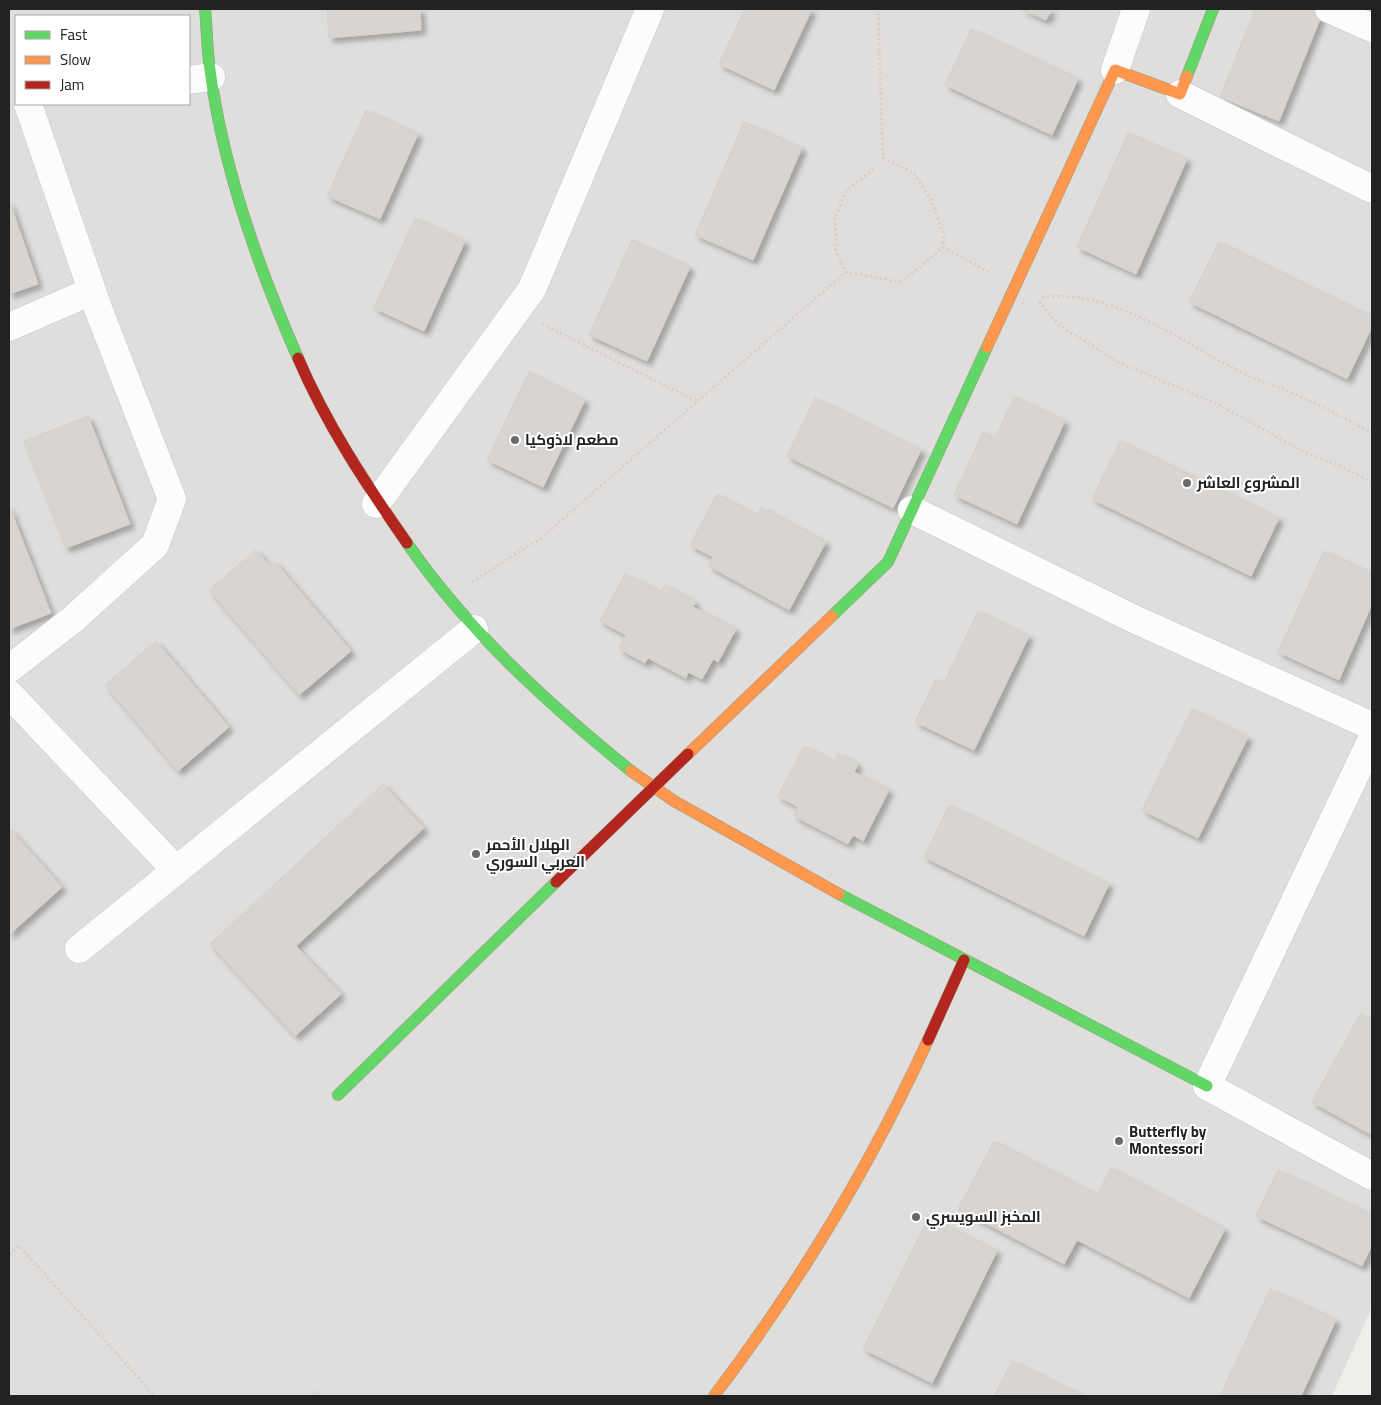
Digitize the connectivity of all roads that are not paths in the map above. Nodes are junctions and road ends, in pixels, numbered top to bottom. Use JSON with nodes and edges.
{"nodes":[{"id":1,"x":205,"y":9,"type":"edge"},
{"id":2,"x":650,"y":9,"type":"edge"},
{"id":3,"x":1136,"y":9,"type":"edge"},
{"id":4,"x":1213,"y":9,"type":"edge"},
{"id":5,"x":1329,"y":9,"type":"edge"},
{"id":6,"x":1372,"y":28,"type":"edge"},
{"id":7,"x":1115,"y":70,"type":"junction"},
{"id":8,"x":200,"y":78,"type":"edge"},
{"id":9,"x":1180,"y":94,"type":"junction"},
{"id":10,"x":28,"y":105,"type":"edge"},
{"id":11,"x":1372,"y":189,"type":"edge"},
{"id":12,"x":92,"y":290,"type":"junction"},
{"id":13,"x":9,"y":327,"type":"edge"},
{"id":14,"x":376,"y":504,"type":"junction"},
{"id":15,"x":912,"y":510,"type":"junction"},
{"id":16,"x":474,"y":629,"type":"junction"},
{"id":17,"x":9,"y":668,"type":"edge"},
{"id":18,"x":9,"y":694,"type":"edge"},
{"id":19,"x":1372,"y":726,"type":"edge"},
{"id":20,"x":1372,"y":739,"type":"edge"},
{"id":21,"x":653,"y":788,"type":"junction"},
{"id":22,"x":176,"y":870,"type":"junction"},
{"id":23,"x":79,"y":949,"type":"dead end"},
{"id":24,"x":964,"y":960,"type":"junction"},
{"id":25,"x":1207,"y":1086,"type":"junction"},
{"id":26,"x":338,"y":1095,"type":"dead end"},
{"id":27,"x":1372,"y":1176,"type":"edge"},
{"id":28,"x":714,"y":1396,"type":"edge"}],
"edges":[{"from":1,"to":8,"type":"street"},
{"from":2,"to":14,"type":"street"},
{"from":3,"to":7,"type":"street"},
{"from":4,"to":9,"type":"street"},
{"from":5,"to":6,"type":"street"},
{"from":7,"to":9,"type":"street"},
{"from":7,"to":15,"type":"street"},
{"from":8,"to":14,"type":"street"},
{"from":9,"to":11,"type":"street"},
{"from":10,"to":12,"type":"street"},
{"from":12,"to":13,"type":"street"},
{"from":12,"to":17,"type":"street"},
{"from":14,"to":16,"type":"street"},
{"from":15,"to":19,"type":"street"},
{"from":15,"to":21,"type":"street"},
{"from":16,"to":21,"type":"street"},
{"from":16,"to":22,"type":"street"},
{"from":18,"to":22,"type":"street"},
{"from":20,"to":25,"type":"street"},
{"from":21,"to":24,"type":"street"},
{"from":21,"to":26,"type":"street"},
{"from":22,"to":23,"type":"street"},
{"from":24,"to":25,"type":"street"},
{"from":24,"to":28,"type":"street"},
{"from":25,"to":27,"type":"street"}]}
